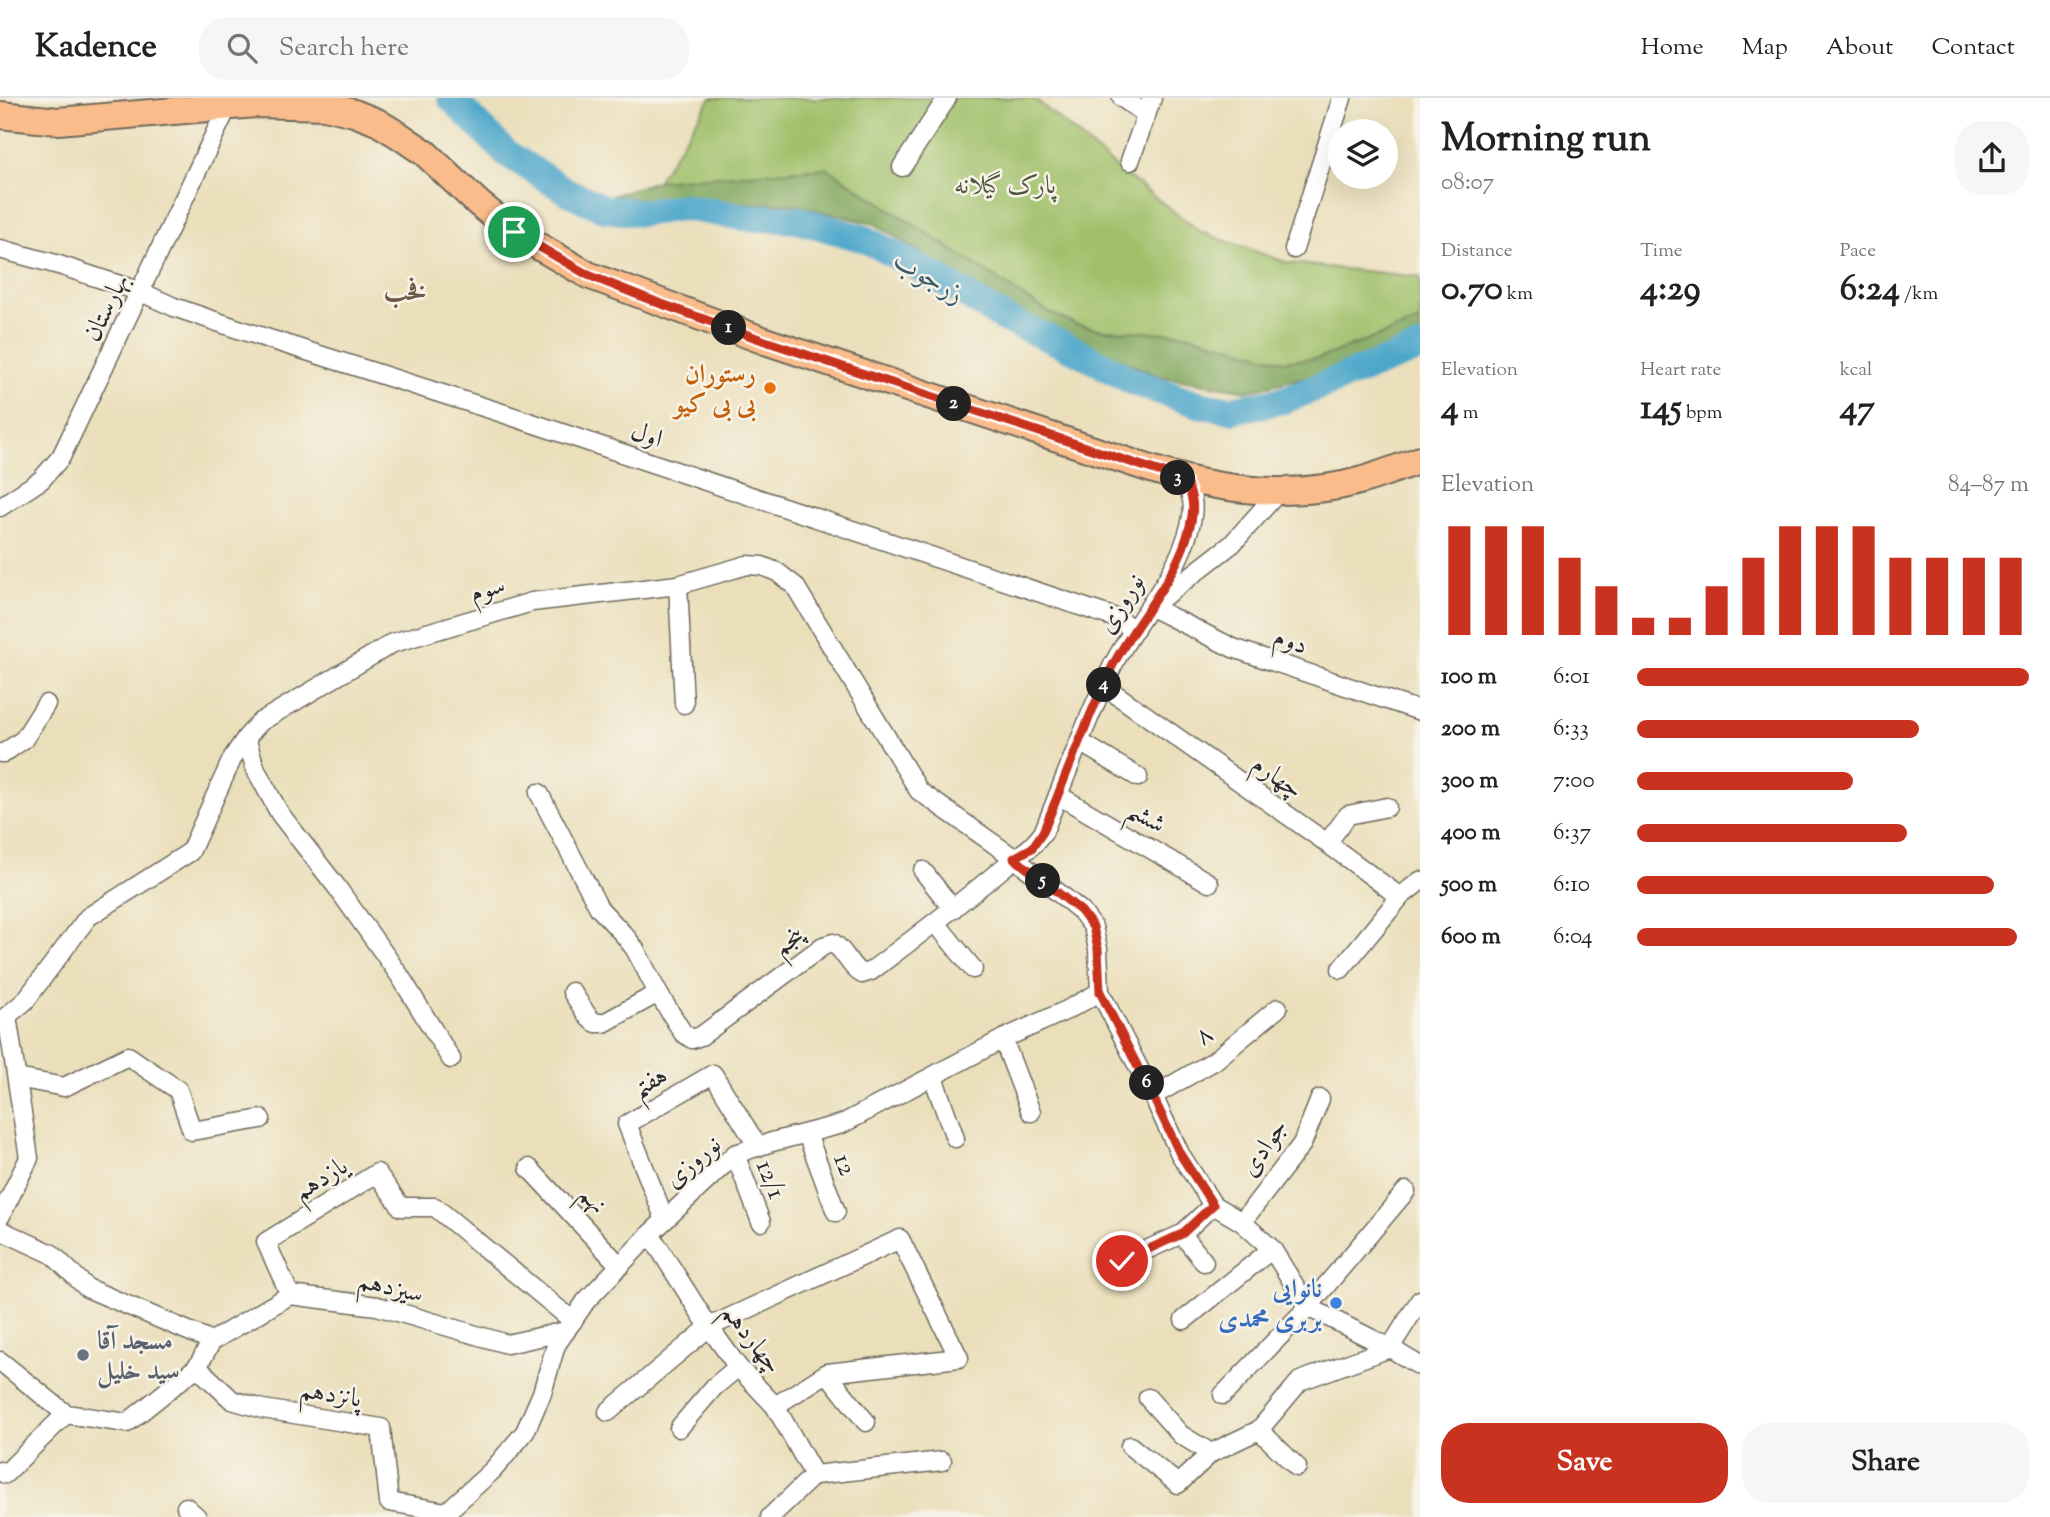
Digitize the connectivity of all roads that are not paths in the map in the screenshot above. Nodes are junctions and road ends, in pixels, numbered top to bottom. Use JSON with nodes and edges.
{"nodes":[{"id":1,"x":947,"y":98,"type":"edge"},
{"id":2,"x":1122,"y":98,"type":"edge"},
{"id":3,"x":1342,"y":98,"type":"edge"},
{"id":4,"x":228,"y":106,"type":"junction"},
{"id":5,"x":1149,"y":106,"type":"edge"},
{"id":6,"x":0,"y":114,"type":"edge"},
{"id":7,"x":1130,"y":161,"type":"dead end"},
{"id":8,"x":902,"y":167,"type":"dead end"},
{"id":9,"x":0,"y":249,"type":"edge"},
{"id":10,"x":1294,"y":249,"type":"dead end"},
{"id":11,"x":141,"y":292,"type":"junction"},
{"id":12,"x":1420,"y":460,"type":"edge"},
{"id":13,"x":1185,"y":480,"type":"junction"},
{"id":14,"x":1280,"y":490,"type":"junction"},
{"id":15,"x":0,"y":507,"type":"edge"},
{"id":16,"x":678,"y":585,"type":"junction"},
{"id":17,"x":1151,"y":607,"type":"junction"},
{"id":18,"x":1135,"y":630,"type":"junction"},
{"id":19,"x":1104,"y":686,"type":"junction"},
{"id":20,"x":46,"y":704,"type":"dead end"},
{"id":21,"x":684,"y":704,"type":"dead end"},
{"id":22,"x":1420,"y":711,"type":"edge"},
{"id":23,"x":246,"y":738,"type":"junction"},
{"id":24,"x":1080,"y":742,"type":"junction"},
{"id":25,"x":0,"y":753,"type":"edge"},
{"id":26,"x":1138,"y":777,"type":"dead end"},
{"id":27,"x":540,"y":793,"type":"dead end"},
{"id":28,"x":1058,"y":795,"type":"junction"},
{"id":29,"x":1388,"y":807,"type":"dead end"},
{"id":30,"x":1327,"y":843,"type":"junction"},
{"id":31,"x":1014,"y":858,"type":"junction"},
{"id":32,"x":923,"y":871,"type":"dead end"},
{"id":33,"x":1420,"y":881,"type":"edge"},
{"id":34,"x":1209,"y":883,"type":"dead end"},
{"id":35,"x":1400,"y":897,"type":"junction"},
{"id":36,"x":953,"y":909,"type":"junction"},
{"id":37,"x":936,"y":923,"type":"junction"},
{"id":38,"x":973,"y":969,"type":"dead end"},
{"id":39,"x":1341,"y":969,"type":"dead end"},
{"id":40,"x":572,"y":992,"type":"dead end"},
{"id":41,"x":1100,"y":992,"type":"junction"},
{"id":42,"x":658,"y":993,"type":"junction"},
{"id":43,"x":1278,"y":1007,"type":"dead end"},
{"id":44,"x":4,"y":1019,"type":"edge"},
{"id":45,"x":1003,"y":1039,"type":"junction"},
{"id":46,"x":451,"y":1059,"type":"dead end"},
{"id":47,"x":933,"y":1077,"type":"junction"},
{"id":48,"x":17,"y":1078,"type":"junction"},
{"id":49,"x":1153,"y":1097,"type":"junction"},
{"id":50,"x":1320,"y":1098,"type":"dead end"},
{"id":51,"x":1031,"y":1112,"type":"dead end"},
{"id":52,"x":261,"y":1119,"type":"dead end"},
{"id":53,"x":807,"y":1134,"type":"junction"},
{"id":54,"x":955,"y":1138,"type":"dead end"},
{"id":55,"x":758,"y":1147,"type":"junction"},
{"id":56,"x":735,"y":1154,"type":"junction"},
{"id":57,"x":529,"y":1168,"type":"dead end"},
{"id":58,"x":1406,"y":1191,"type":"dead end"},
{"id":59,"x":1213,"y":1205,"type":"junction"},
{"id":60,"x":836,"y":1212,"type":"dead end"},
{"id":61,"x":0,"y":1217,"type":"edge"},
{"id":62,"x":665,"y":1220,"type":"junction"},
{"id":63,"x":761,"y":1222,"type":"dead end"},
{"id":64,"x":1242,"y":1222,"type":"junction"},
{"id":65,"x":0,"y":1230,"type":"edge"},
{"id":66,"x":650,"y":1234,"type":"junction"},
{"id":67,"x":1182,"y":1234,"type":"junction"},
{"id":68,"x":1272,"y":1249,"type":"junction"},
{"id":69,"x":1122,"y":1261,"type":"dead end"},
{"id":70,"x":1204,"y":1262,"type":"dead end"},
{"id":71,"x":620,"y":1266,"type":"junction"},
{"id":72,"x":290,"y":1295,"type":"junction"},
{"id":73,"x":1420,"y":1300,"type":"edge"},
{"id":74,"x":1308,"y":1307,"type":"junction"},
{"id":75,"x":1184,"y":1320,"type":"dead end"},
{"id":76,"x":570,"y":1326,"type":"junction"},
{"id":77,"x":709,"y":1327,"type":"junction"},
{"id":78,"x":212,"y":1342,"type":"junction"},
{"id":79,"x":1390,"y":1348,"type":"junction"},
{"id":80,"x":0,"y":1361,"type":"edge"},
{"id":81,"x":1420,"y":1366,"type":"edge"},
{"id":82,"x":197,"y":1367,"type":"junction"},
{"id":83,"x":738,"y":1367,"type":"junction"},
{"id":84,"x":827,"y":1373,"type":"junction"},
{"id":85,"x":1223,"y":1395,"type":"dead end"},
{"id":86,"x":1147,"y":1398,"type":"dead end"},
{"id":87,"x":775,"y":1406,"type":"junction"},
{"id":88,"x":607,"y":1412,"type":"dead end"},
{"id":89,"x":66,"y":1414,"type":"junction"},
{"id":90,"x":866,"y":1422,"type":"dead end"},
{"id":91,"x":679,"y":1427,"type":"dead end"},
{"id":92,"x":1259,"y":1430,"type":"junction"},
{"id":93,"x":1130,"y":1446,"type":"dead end"},
{"id":94,"x":1211,"y":1453,"type":"junction"},
{"id":95,"x":942,"y":1461,"type":"dead end"},
{"id":96,"x":1297,"y":1467,"type":"dead end"},
{"id":97,"x":0,"y":1471,"type":"edge"},
{"id":98,"x":814,"y":1475,"type":"junction"},
{"id":99,"x":444,"y":1514,"type":"edge"},
{"id":100,"x":770,"y":1517,"type":"edge"}],
"edges":[{"from":1,"to":8,"type":"street"},
{"from":2,"to":5,"type":"street"},
{"from":3,"to":10,"type":"street"},
{"from":4,"to":6,"type":"main road"},
{"from":4,"to":11,"type":"street","name":"بهارستان"},
{"from":4,"to":13,"type":"main road"},
{"from":5,"to":7,"type":"street"},
{"from":9,"to":11,"type":"street","name":"اول"},
{"from":11,"to":15,"type":"street","name":"بهارستان"},
{"from":11,"to":18,"type":"street","name":"اول"},
{"from":12,"to":14,"type":"main road"},
{"from":13,"to":14,"type":"main road"},
{"from":13,"to":17,"type":"street","name":"نوروزی"},
{"from":14,"to":17,"type":"street"},
{"from":16,"to":21,"type":"street"},
{"from":16,"to":23,"type":"street","name":"سوم"},
{"from":16,"to":31,"type":"street","name":"سوم"},
{"from":17,"to":18,"type":"street","name":"نوروزی"},
{"from":17,"to":22,"type":"street","name":"دوم"},
{"from":18,"to":19,"type":"street","name":"نوروزی"},
{"from":19,"to":24,"type":"street","name":"نوروزی"},
{"from":19,"to":30,"type":"street","name":"چهارم"},
{"from":20,"to":25,"type":"street"},
{"from":23,"to":44,"type":"street","name":"سوم"},
{"from":23,"to":46,"type":"street"},
{"from":24,"to":26,"type":"street"},
{"from":24,"to":28,"type":"street","name":"نوروزی"},
{"from":27,"to":42,"type":"street"},
{"from":28,"to":31,"type":"street","name":"نوروزی"},
{"from":28,"to":34,"type":"street","name":"ششم"},
{"from":29,"to":30,"type":"street"},
{"from":30,"to":35,"type":"street","name":"چهارم"},
{"from":31,"to":36,"type":"street","name":"پنجم"},
{"from":31,"to":41,"type":"street","name":"سوم"},
{"from":32,"to":36,"type":"street"},
{"from":33,"to":35,"type":"street"},
{"from":35,"to":39,"type":"street"},
{"from":36,"to":37,"type":"street","name":"پنجم"},
{"from":37,"to":38,"type":"street"},
{"from":37,"to":42,"type":"street","name":"پنجم"},
{"from":40,"to":42,"type":"street"},
{"from":41,"to":45,"type":"street","name":"نوروزی"},
{"from":41,"to":49,"type":"street"},
{"from":43,"to":49,"type":"street","name":"۸"},
{"from":44,"to":48,"type":"street"},
{"from":45,"to":47,"type":"street","name":"نوروزی"},
{"from":45,"to":51,"type":"street"},
{"from":47,"to":53,"type":"street","name":"نوروزی"},
{"from":47,"to":54,"type":"street"},
{"from":48,"to":52,"type":"street"},
{"from":48,"to":61,"type":"street"},
{"from":49,"to":59,"type":"street"},
{"from":50,"to":64,"type":"street","name":"جوادی"},
{"from":53,"to":55,"type":"street","name":"نوروزی"},
{"from":53,"to":60,"type":"street","name":"12"},
{"from":55,"to":56,"type":"street","name":"نوروزی"},
{"from":55,"to":62,"type":"street","name":"هفتم"},
{"from":56,"to":62,"type":"street","name":"نوروزی"},
{"from":56,"to":63,"type":"street","name":"12/1"},
{"from":57,"to":71,"type":"street","name":"نهم"},
{"from":58,"to":74,"type":"street"},
{"from":59,"to":64,"type":"street"},
{"from":59,"to":67,"type":"street"},
{"from":62,"to":66,"type":"street","name":"نوروزی"},
{"from":64,"to":68,"type":"street"},
{"from":65,"to":78,"type":"street"},
{"from":66,"to":71,"type":"street","name":"نوروزی"},
{"from":66,"to":77,"type":"street","name":"چهاردهم"},
{"from":67,"to":69,"type":"street"},
{"from":67,"to":70,"type":"street"},
{"from":68,"to":74,"type":"street"},
{"from":68,"to":75,"type":"street"},
{"from":71,"to":76,"type":"street","name":"نوروزی"},
{"from":72,"to":76,"type":"street","name":"سیزدهم"},
{"from":72,"to":76,"type":"street","name":"یازدهم"},
{"from":72,"to":78,"type":"street"},
{"from":73,"to":79,"type":"street"},
{"from":74,"to":79,"type":"street"},
{"from":74,"to":85,"type":"street"},
{"from":76,"to":99,"type":"street","name":"نوروزی"},
{"from":77,"to":83,"type":"street","name":"چهاردهم"},
{"from":77,"to":84,"type":"street"},
{"from":77,"to":88,"type":"street"},
{"from":78,"to":82,"type":"street"},
{"from":79,"to":81,"type":"street"},
{"from":79,"to":92,"type":"street"},
{"from":80,"to":89,"type":"street"},
{"from":82,"to":89,"type":"street"},
{"from":82,"to":99,"type":"street","name":"پانزدهم"},
{"from":83,"to":87,"type":"street","name":"چهاردهم"},
{"from":83,"to":91,"type":"street"},
{"from":84,"to":87,"type":"street"},
{"from":84,"to":90,"type":"street"},
{"from":86,"to":94,"type":"street"},
{"from":87,"to":98,"type":"street","name":"چهاردهم"},
{"from":89,"to":97,"type":"street"},
{"from":92,"to":94,"type":"street"},
{"from":92,"to":96,"type":"street"},
{"from":93,"to":94,"type":"street"},
{"from":95,"to":98,"type":"street"},
{"from":98,"to":100,"type":"street"}]}
